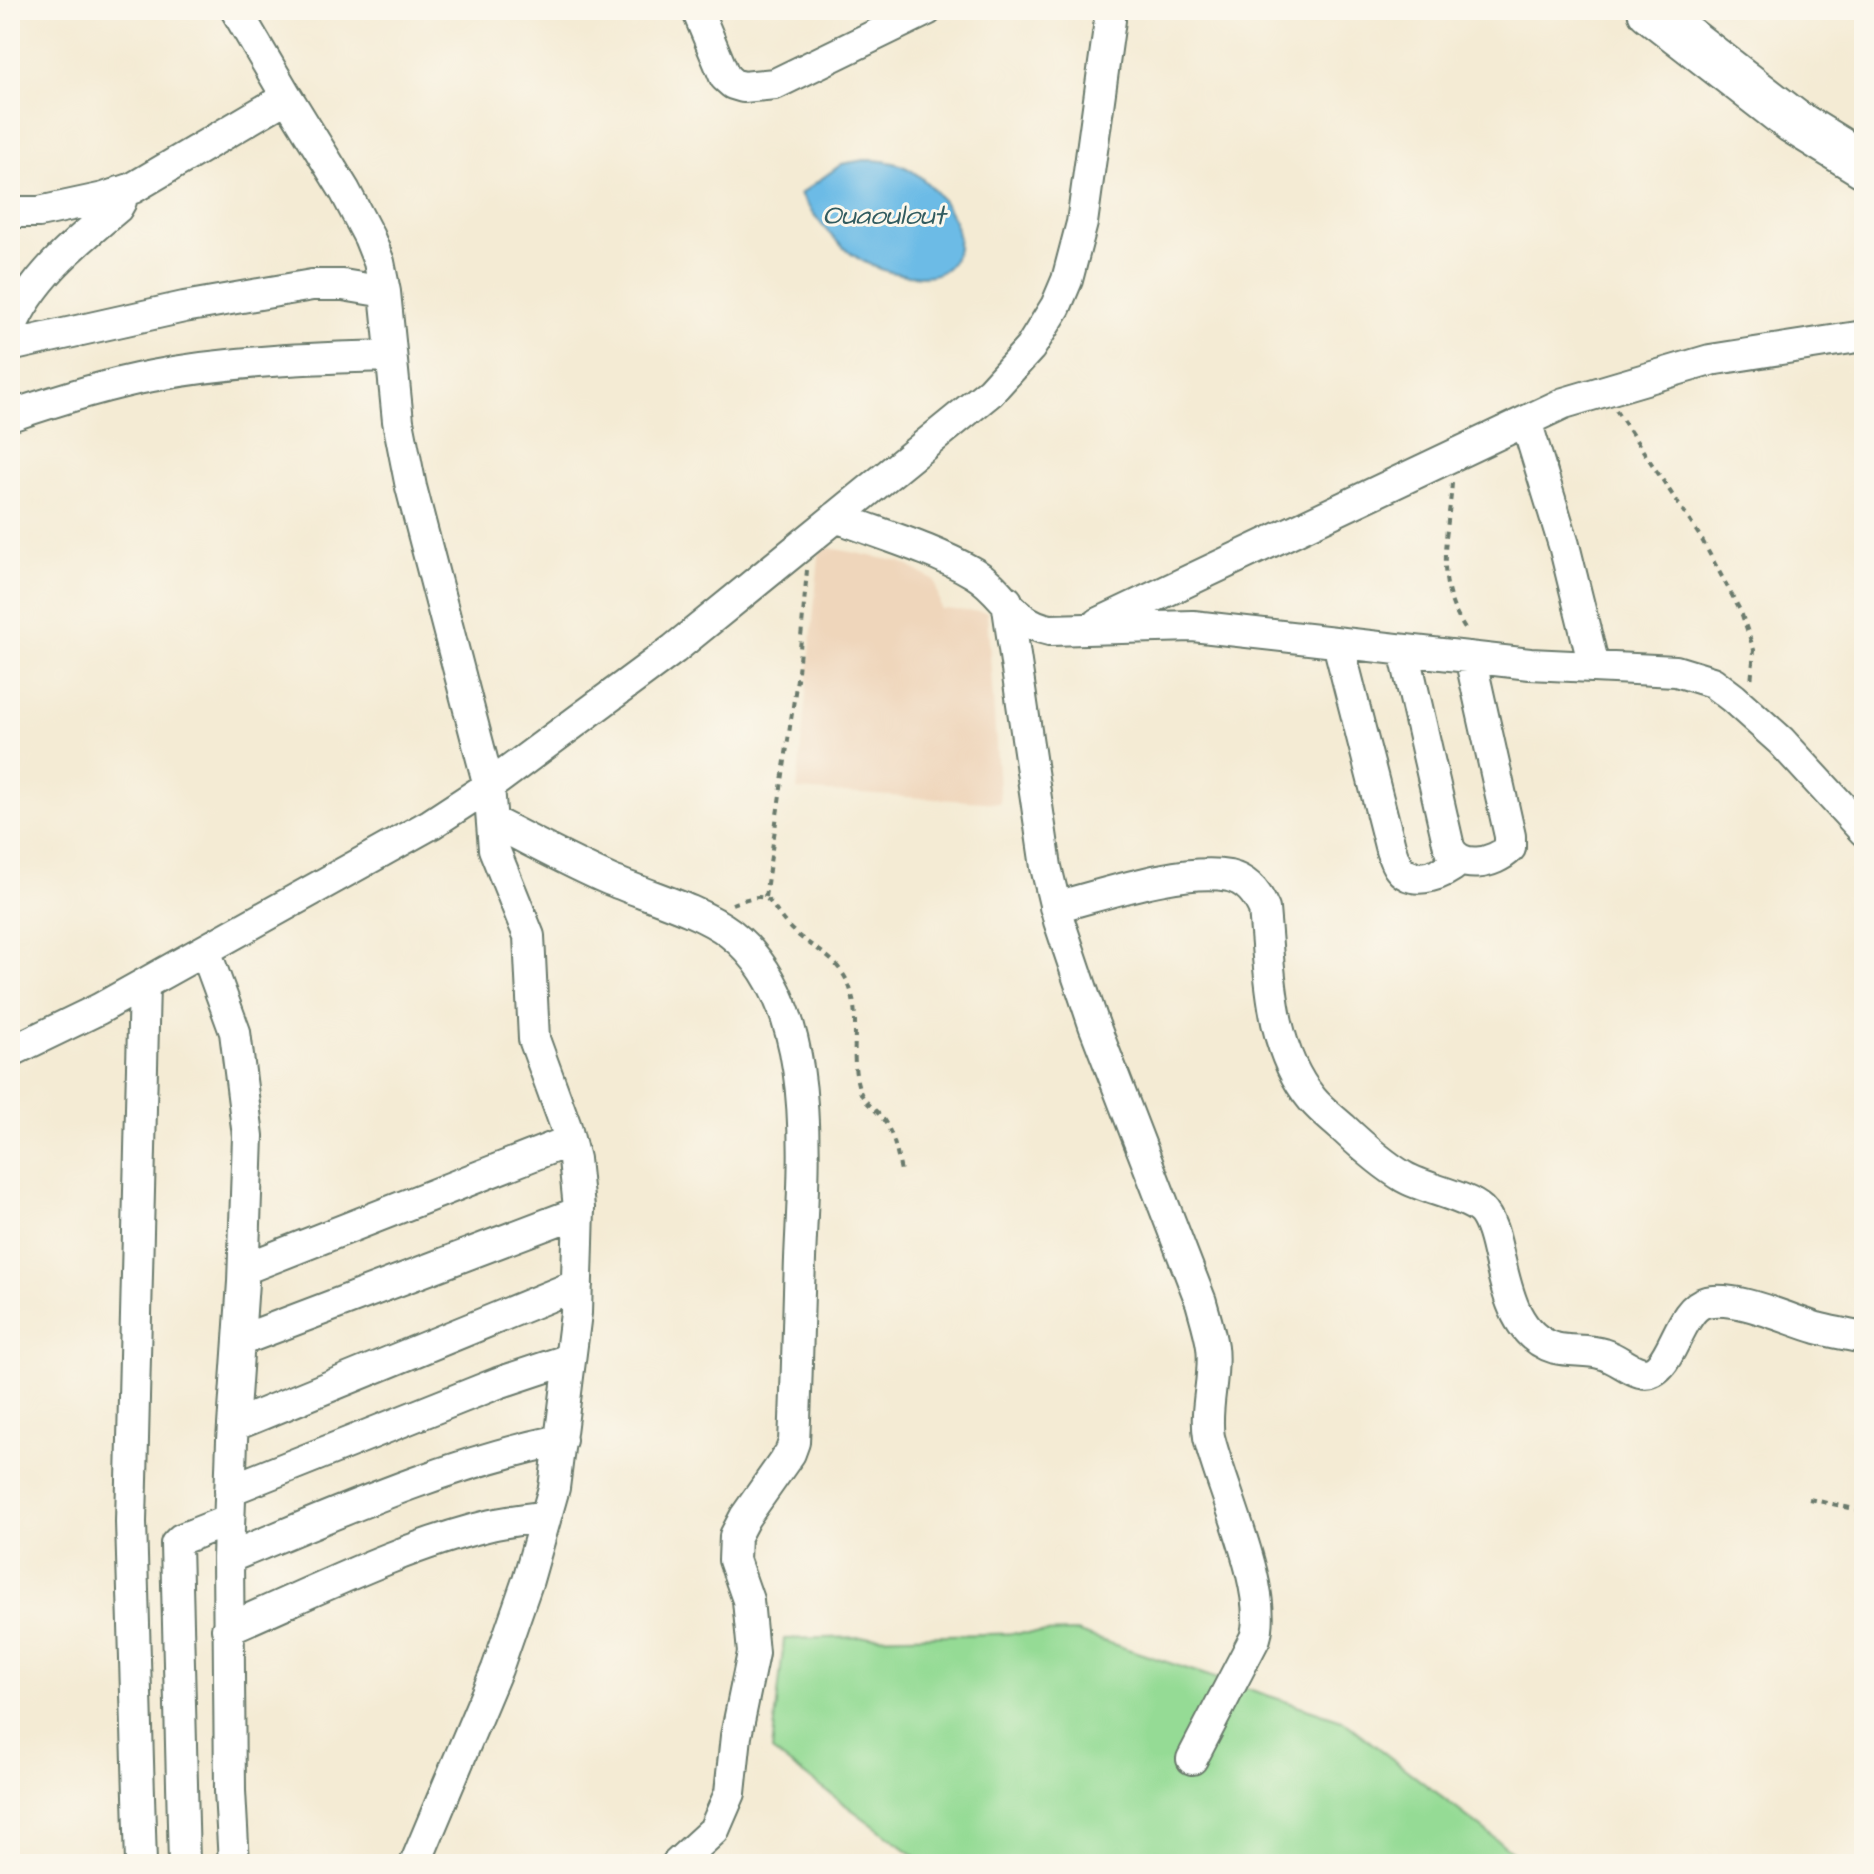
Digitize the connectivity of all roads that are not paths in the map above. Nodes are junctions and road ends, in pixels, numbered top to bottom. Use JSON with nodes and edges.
{"nodes":[{"id":1,"x":236,"y":10,"type":"edge"},
{"id":2,"x":697,"y":10,"type":"edge"},
{"id":3,"x":927,"y":10,"type":"edge"},
{"id":4,"x":1650,"y":10,"type":"edge"},
{"id":5,"x":1690,"y":10,"type":"edge"},
{"id":6,"x":1107,"y":13,"type":"edge"},
{"id":7,"x":287,"y":97,"type":"junction"},
{"id":8,"x":1864,"y":135,"type":"edge"},
{"id":9,"x":1864,"y":165,"type":"edge"},
{"id":10,"x":120,"y":192,"type":"junction"},
{"id":11,"x":10,"y":212,"type":"edge"},
{"id":12,"x":385,"y":292,"type":"junction"},
{"id":13,"x":10,"y":330,"type":"edge"},
{"id":14,"x":1864,"y":336,"type":"edge"},
{"id":15,"x":10,"y":346,"type":"edge"},
{"id":16,"x":391,"y":356,"type":"junction"},
{"id":17,"x":10,"y":416,"type":"edge"},
{"id":18,"x":1526,"y":421,"type":"junction"},
{"id":19,"x":836,"y":517,"type":"junction"},
{"id":20,"x":1007,"y":601,"type":"junction"},
{"id":21,"x":1090,"y":627,"type":"junction"},
{"id":22,"x":1338,"y":643,"type":"junction"},
{"id":23,"x":1404,"y":650,"type":"junction"},
{"id":24,"x":1478,"y":658,"type":"junction"},
{"id":25,"x":1594,"y":666,"type":"junction"},
{"id":26,"x":489,"y":786,"type":"junction"},
{"id":27,"x":493,"y":822,"type":"junction"},
{"id":28,"x":1864,"y":831,"type":"edge"},
{"id":29,"x":1459,"y":861,"type":"junction"},
{"id":30,"x":1055,"y":907,"type":"junction"},
{"id":31,"x":205,"y":950,"type":"junction"},
{"id":32,"x":144,"y":984,"type":"junction"},
{"id":33,"x":10,"y":1052,"type":"edge"},
{"id":34,"x":569,"y":1141,"type":"junction"},
{"id":35,"x":579,"y":1212,"type":"junction"},
{"id":36,"x":244,"y":1269,"type":"junction"},
{"id":37,"x":577,"y":1285,"type":"junction"},
{"id":38,"x":1864,"y":1338,"type":"edge"},
{"id":39,"x":239,"y":1341,"type":"junction"},
{"id":40,"x":570,"y":1359,"type":"junction"},
{"id":41,"x":233,"y":1426,"type":"junction"},
{"id":42,"x":561,"y":1440,"type":"junction"},
{"id":43,"x":230,"y":1505,"type":"junction"},
{"id":44,"x":546,"y":1516,"type":"junction"},
{"id":45,"x":228,"y":1558,"type":"junction"},
{"id":46,"x":227,"y":1629,"type":"junction"},
{"id":47,"x":1192,"y":1759,"type":"dead end"},
{"id":48,"x":141,"y":1864,"type":"edge"},
{"id":49,"x":184,"y":1864,"type":"edge"},
{"id":50,"x":234,"y":1864,"type":"edge"},
{"id":51,"x":415,"y":1864,"type":"edge"},
{"id":52,"x":677,"y":1864,"type":"edge"}],
"edges":[{"from":1,"to":7,"type":"street"},
{"from":2,"to":3,"type":"street"},
{"from":4,"to":9,"type":"highway"},
{"from":5,"to":8,"type":"highway"},
{"from":6,"to":19,"type":"street"},
{"from":7,"to":10,"type":"street"},
{"from":7,"to":12,"type":"street"},
{"from":10,"to":11,"type":"street"},
{"from":10,"to":13,"type":"street"},
{"from":12,"to":15,"type":"street"},
{"from":12,"to":16,"type":"street"},
{"from":14,"to":18,"type":"street"},
{"from":16,"to":17,"type":"street"},
{"from":16,"to":26,"type":"street"},
{"from":18,"to":21,"type":"street"},
{"from":18,"to":25,"type":"street"},
{"from":19,"to":20,"type":"street"},
{"from":19,"to":26,"type":"street"},
{"from":20,"to":21,"type":"street"},
{"from":20,"to":30,"type":"street"},
{"from":21,"to":22,"type":"street"},
{"from":22,"to":23,"type":"street"},
{"from":22,"to":29,"type":"street"},
{"from":23,"to":24,"type":"street"},
{"from":23,"to":29,"type":"street"},
{"from":24,"to":25,"type":"street"},
{"from":24,"to":29,"type":"street"},
{"from":25,"to":28,"type":"street"},
{"from":26,"to":27,"type":"street"},
{"from":26,"to":31,"type":"street"},
{"from":27,"to":34,"type":"street"},
{"from":27,"to":52,"type":"street"},
{"from":30,"to":38,"type":"street"},
{"from":30,"to":47,"type":"street"},
{"from":31,"to":32,"type":"street"},
{"from":31,"to":36,"type":"street"},
{"from":32,"to":33,"type":"street"},
{"from":32,"to":48,"type":"street"},
{"from":34,"to":35,"type":"street"},
{"from":34,"to":36,"type":"street"},
{"from":35,"to":37,"type":"street"},
{"from":35,"to":39,"type":"street"},
{"from":36,"to":39,"type":"street"},
{"from":37,"to":40,"type":"street"},
{"from":37,"to":41,"type":"street"},
{"from":39,"to":41,"type":"street"},
{"from":40,"to":42,"type":"street"},
{"from":40,"to":43,"type":"street"},
{"from":41,"to":43,"type":"street"},
{"from":42,"to":44,"type":"street"},
{"from":42,"to":45,"type":"street"},
{"from":43,"to":45,"type":"street"},
{"from":43,"to":49,"type":"street"},
{"from":44,"to":46,"type":"street"},
{"from":44,"to":51,"type":"street"},
{"from":45,"to":46,"type":"street"},
{"from":46,"to":50,"type":"street"}]}
